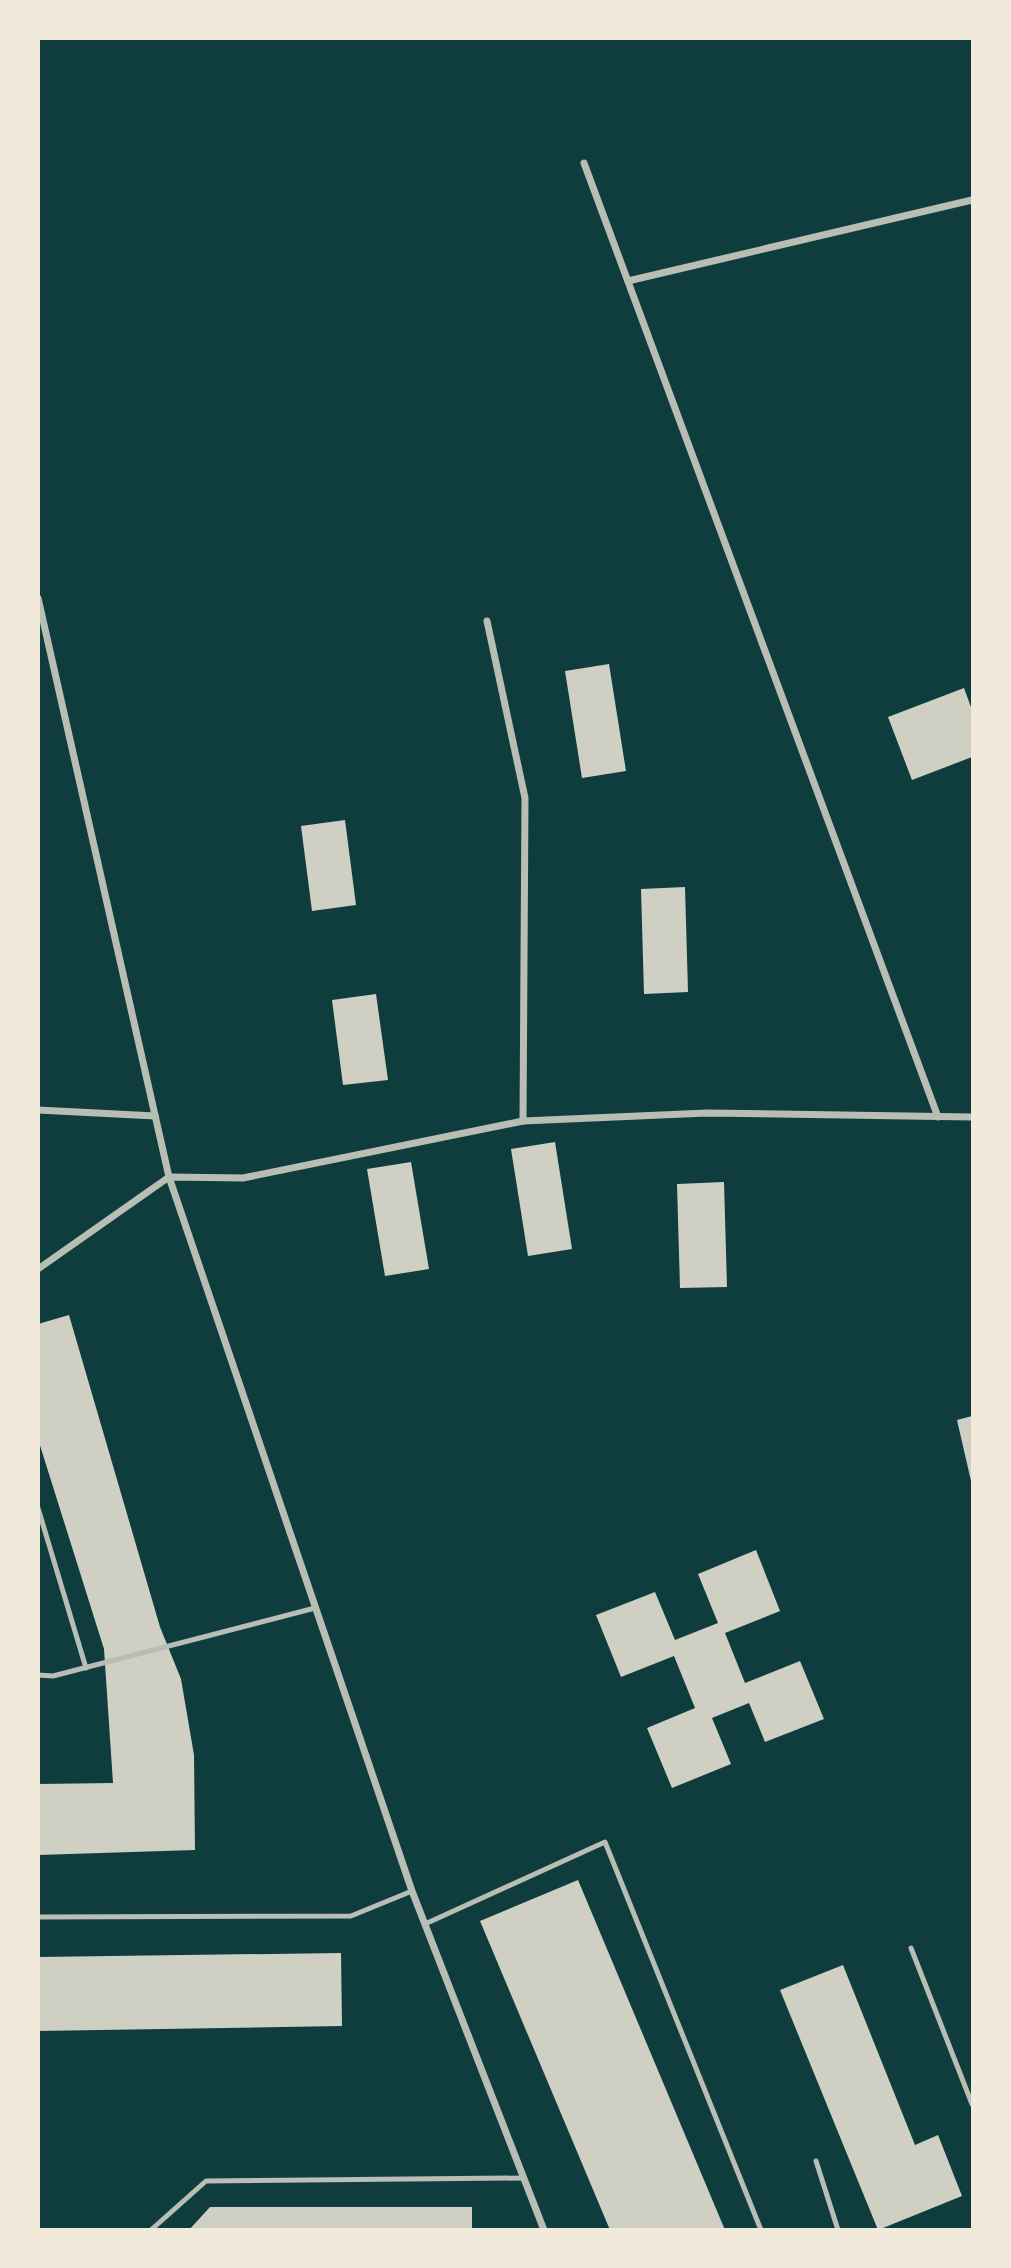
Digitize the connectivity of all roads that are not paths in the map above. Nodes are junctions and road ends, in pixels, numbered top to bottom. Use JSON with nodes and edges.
{"nodes":[{"id":1,"x":584,"y":163,"type":"dead end"},
{"id":2,"x":972,"y":200,"type":"edge"},
{"id":3,"x":628,"y":281,"type":"junction"},
{"id":4,"x":38,"y":598,"type":"edge"},
{"id":5,"x":487,"y":621,"type":"dead end"},
{"id":6,"x":38,"y":1110,"type":"edge"},
{"id":7,"x":155,"y":1116,"type":"junction"},
{"id":8,"x":938,"y":1117,"type":"junction"},
{"id":9,"x":972,"y":1117,"type":"edge"},
{"id":10,"x":523,"y":1121,"type":"junction"},
{"id":11,"x":169,"y":1177,"type":"junction"},
{"id":12,"x":38,"y":1269,"type":"edge"},
{"id":13,"x":38,"y":1508,"type":"edge"},
{"id":14,"x":315,"y":1608,"type":"junction"},
{"id":15,"x":86,"y":1668,"type":"junction"},
{"id":16,"x":38,"y":1675,"type":"edge"},
{"id":17,"x":412,"y":1891,"type":"junction"},
{"id":18,"x":38,"y":1917,"type":"edge"},
{"id":19,"x":425,"y":1924,"type":"junction"},
{"id":20,"x":911,"y":1948,"type":"dead end"},
{"id":21,"x":972,"y":2104,"type":"edge"},
{"id":22,"x":816,"y":2161,"type":"dead end"},
{"id":23,"x":523,"y":2178,"type":"junction"},
{"id":24,"x":151,"y":2230,"type":"edge"},
{"id":25,"x":544,"y":2230,"type":"edge"},
{"id":26,"x":761,"y":2230,"type":"edge"},
{"id":27,"x":838,"y":2230,"type":"edge"}],
"edges":[{"from":1,"to":3,"type":"street"},
{"from":2,"to":3,"type":"street"},
{"from":3,"to":8,"type":"street"},
{"from":4,"to":7,"type":"street"},
{"from":5,"to":10,"type":"street"},
{"from":6,"to":7,"type":"street"},
{"from":7,"to":11,"type":"street"},
{"from":8,"to":9,"type":"street"},
{"from":8,"to":10,"type":"street"},
{"from":10,"to":11,"type":"street"},
{"from":11,"to":12,"type":"street"},
{"from":11,"to":14,"type":"street"},
{"from":13,"to":15,"type":"lane"},
{"from":14,"to":15,"type":"lane"},
{"from":14,"to":17,"type":"street"},
{"from":15,"to":16,"type":"lane"},
{"from":17,"to":18,"type":"lane"},
{"from":17,"to":19,"type":"street"},
{"from":19,"to":23,"type":"street"},
{"from":19,"to":26,"type":"lane"},
{"from":20,"to":21,"type":"lane"},
{"from":22,"to":27,"type":"lane"},
{"from":23,"to":24,"type":"lane"},
{"from":23,"to":25,"type":"street"}]}
